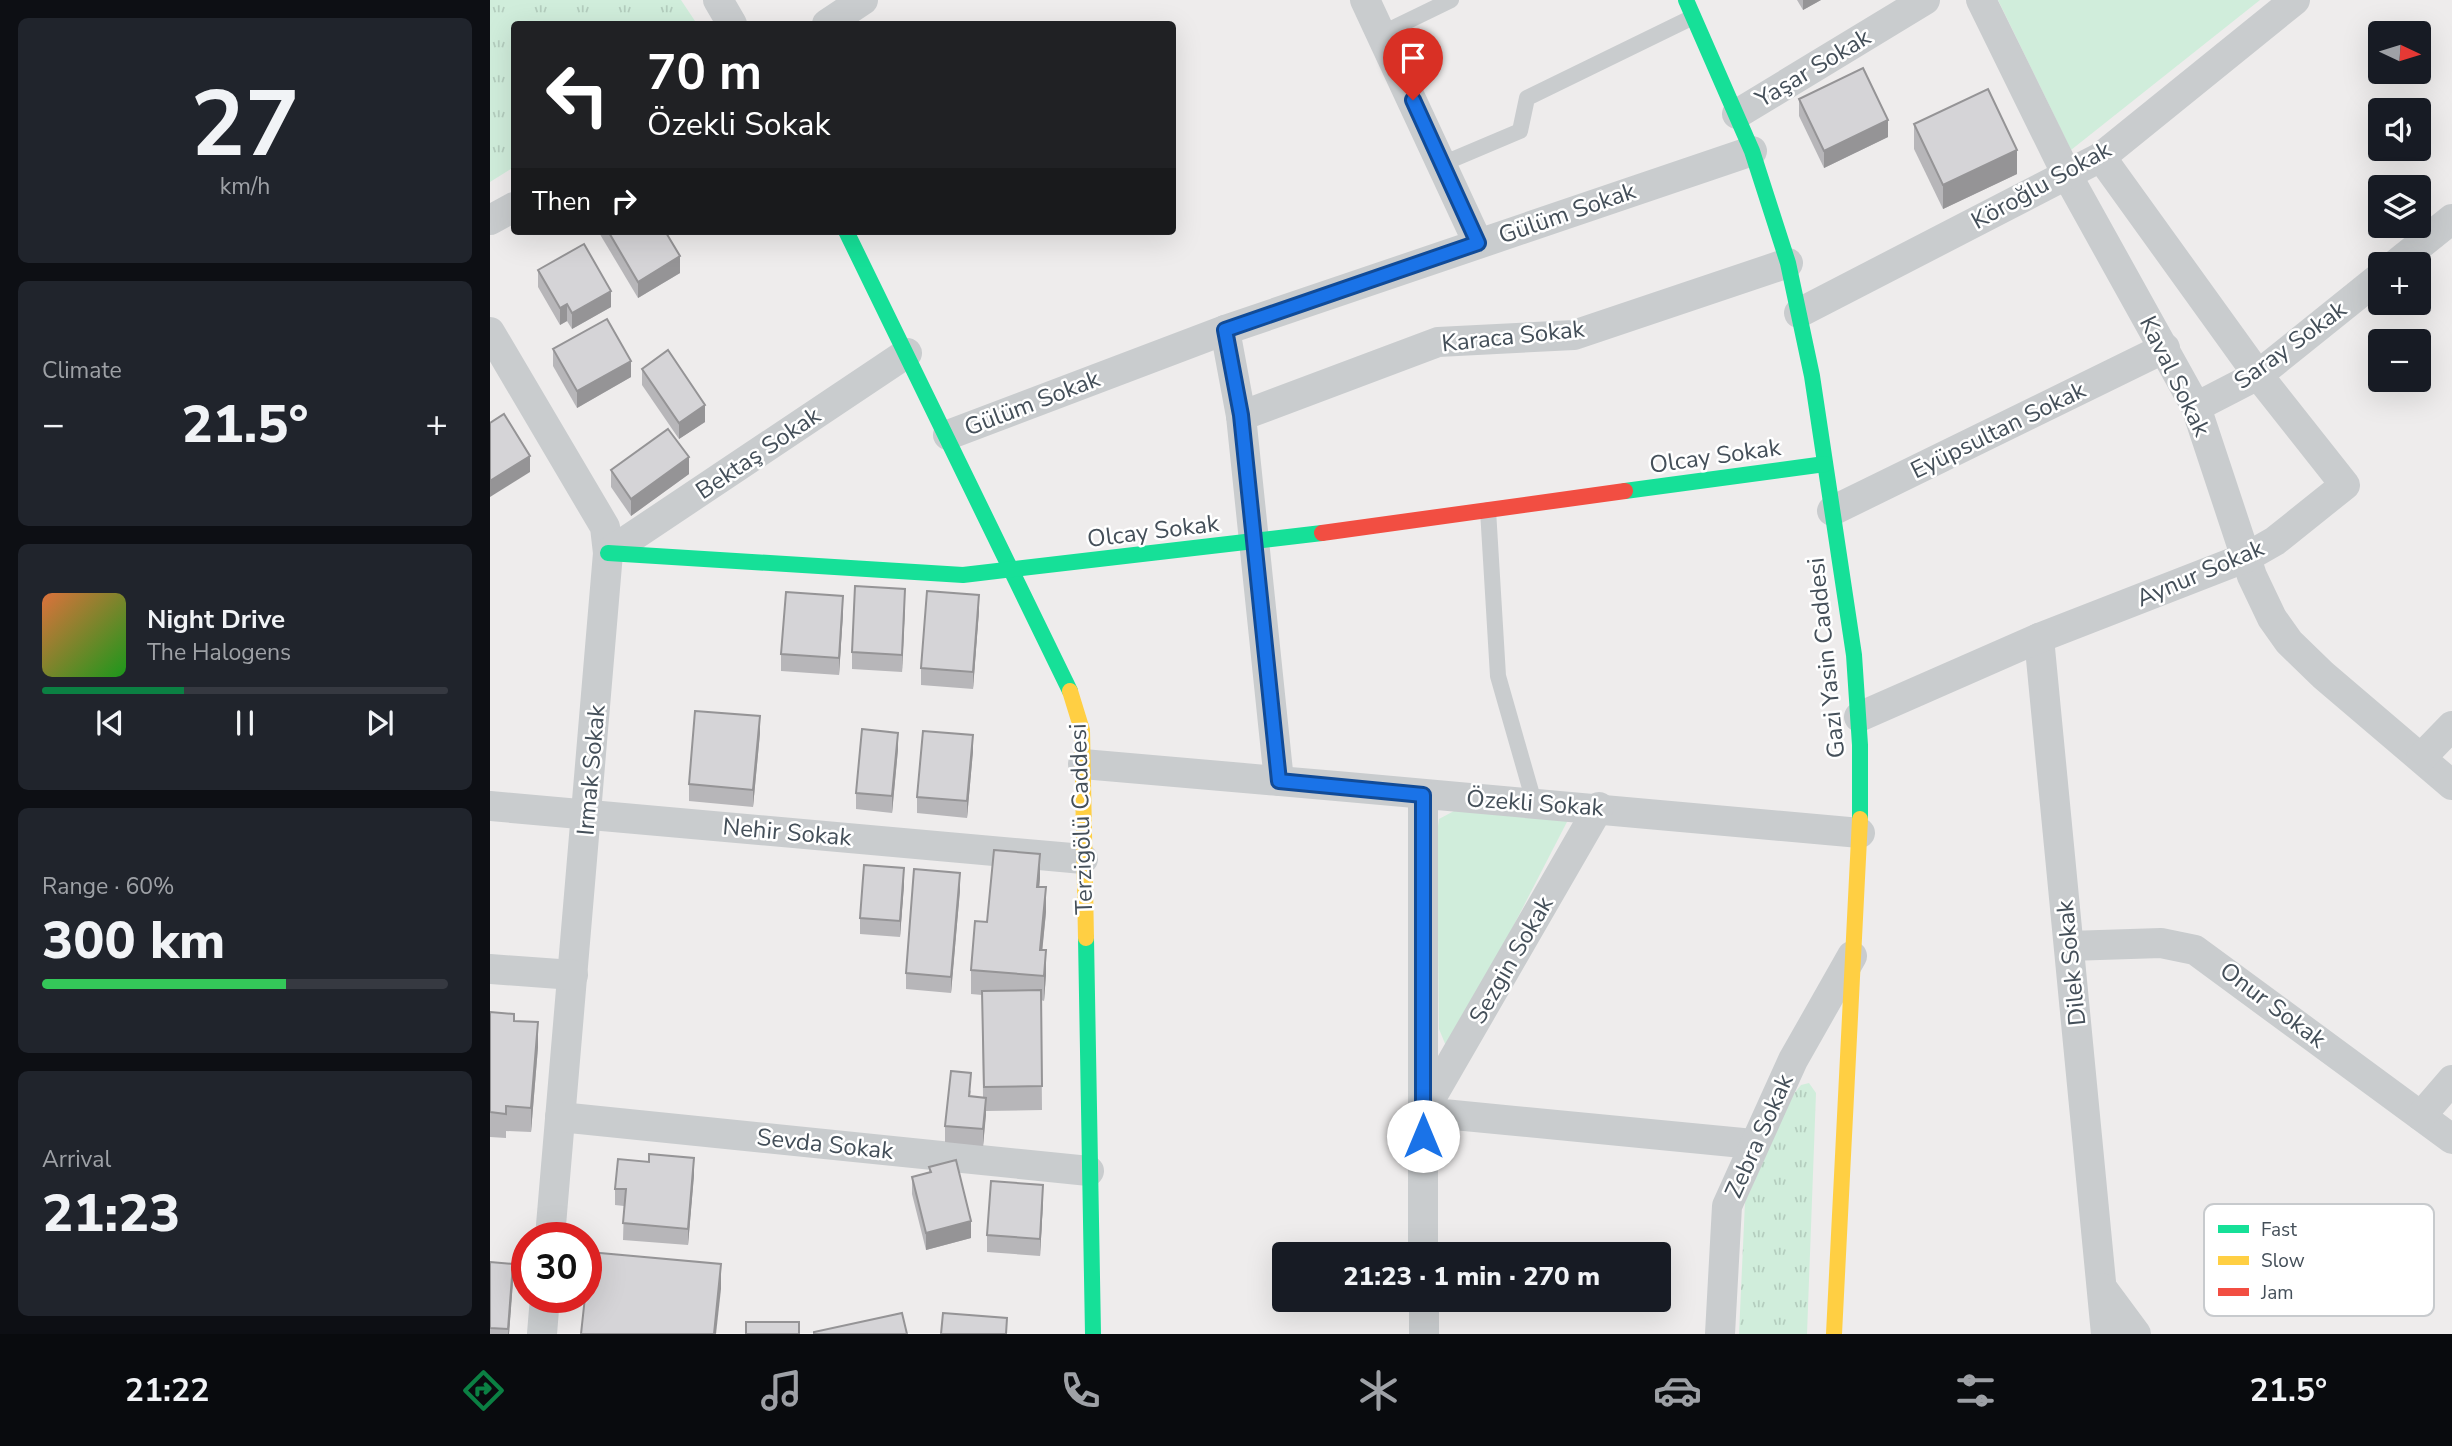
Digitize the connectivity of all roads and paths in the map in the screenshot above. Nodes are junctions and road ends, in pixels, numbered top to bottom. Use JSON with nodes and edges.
{"nodes":[{"id":1,"x":718,"y":0,"type":"edge"},
{"id":2,"x":863,"y":0,"type":"edge"},
{"id":3,"x":1365,"y":0,"type":"edge"},
{"id":4,"x":1451,"y":0,"type":"edge"},
{"id":5,"x":1686,"y":0,"type":"edge"},
{"id":6,"x":1925,"y":0,"type":"edge"},
{"id":7,"x":1981,"y":0,"type":"edge"},
{"id":8,"x":2295,"y":0,"type":"edge"},
{"id":9,"x":1693,"y":16,"type":"junction"},
{"id":10,"x":730,"y":21,"type":"edge"},
{"id":11,"x":832,"y":21,"type":"edge"},
{"id":12,"x":1381,"y":34,"type":"junction"},
{"id":13,"x":1737,"y":114,"type":"junction"},
{"id":14,"x":1752,"y":151,"type":"junction"},
{"id":15,"x":2101,"y":157,"type":"junction"},
{"id":16,"x":1442,"y":164,"type":"junction"},
{"id":17,"x":2066,"y":173,"type":"junction"},
{"id":18,"x":511,"y":209,"type":"edge"},
{"id":19,"x":2452,"y":219,"type":"edge"},
{"id":20,"x":490,"y":220,"type":"edge"},
{"id":21,"x":848,"y":235,"type":"edge"},
{"id":22,"x":1478,"y":243,"type":"junction"},
{"id":23,"x":2411,"y":252,"type":"edge"},
{"id":24,"x":1788,"y":263,"type":"junction"},
{"id":25,"x":2368,"y":287,"type":"edge"},
{"id":26,"x":1799,"y":313,"type":"junction"},
{"id":27,"x":1225,"y":330,"type":"junction"},
{"id":28,"x":490,"y":332,"type":"edge"},
{"id":29,"x":2165,"y":348,"type":"junction"},
{"id":30,"x":908,"y":354,"type":"junction"},
{"id":31,"x":2258,"y":375,"type":"junction"},
{"id":32,"x":2196,"y":407,"type":"junction"},
{"id":33,"x":1241,"y":415,"type":"junction"},
{"id":34,"x":948,"y":435,"type":"junction"},
{"id":35,"x":1825,"y":464,"type":"junction"},
{"id":36,"x":1488,"y":510,"type":"junction"},
{"id":37,"x":1832,"y":511,"type":"junction"},
{"id":38,"x":1253,"y":542,"type":"junction"},
{"id":39,"x":608,"y":553,"type":"junction"},
{"id":40,"x":2247,"y":556,"type":"junction"},
{"id":41,"x":1012,"y":570,"type":"junction"},
{"id":42,"x":2039,"y":638,"type":"junction"},
{"id":43,"x":1859,"y":717,"type":"junction"},
{"id":44,"x":2452,"y":726,"type":"edge"},
{"id":45,"x":2421,"y":758,"type":"junction"},
{"id":46,"x":1083,"y":764,"type":"junction"},
{"id":47,"x":1279,"y":781,"type":"junction"},
{"id":48,"x":2452,"y":785,"type":"edge"},
{"id":49,"x":1423,"y":795,"type":"junction"},
{"id":50,"x":1534,"y":802,"type":"junction"},
{"id":51,"x":490,"y":806,"type":"edge"},
{"id":52,"x":1599,"y":807,"type":"junction"},
{"id":53,"x":587,"y":814,"type":"junction"},
{"id":54,"x":1860,"y":833,"type":"junction"},
{"id":55,"x":1083,"y":859,"type":"junction"},
{"id":56,"x":2069,"y":946,"type":"junction"},
{"id":57,"x":1852,"y":955,"type":"junction"},
{"id":58,"x":490,"y":969,"type":"edge"},
{"id":59,"x":573,"y":975,"type":"junction"},
{"id":60,"x":2452,"y":1080,"type":"edge"},
{"id":61,"x":1423,"y":1112,"type":"junction"},
{"id":62,"x":2421,"y":1116,"type":"junction"},
{"id":63,"x":560,"y":1117,"type":"junction"},
{"id":64,"x":2452,"y":1139,"type":"edge"},
{"id":65,"x":1753,"y":1144,"type":"junction"},
{"id":66,"x":1089,"y":1171,"type":"junction"},
{"id":67,"x":551,"y":1222,"type":"edge"},
{"id":68,"x":1423,"y":1242,"type":"edge"},
{"id":69,"x":2102,"y":1287,"type":"junction"},
{"id":70,"x":1424,"y":1312,"type":"edge"},
{"id":71,"x":544,"y":1313,"type":"edge"},
{"id":72,"x":542,"y":1334,"type":"edge"},
{"id":73,"x":1093,"y":1334,"type":"edge"},
{"id":74,"x":1424,"y":1334,"type":"edge"},
{"id":75,"x":1720,"y":1334,"type":"edge"},
{"id":76,"x":1834,"y":1334,"type":"edge"},
{"id":77,"x":2106,"y":1334,"type":"edge"},
{"id":78,"x":2136,"y":1334,"type":"edge"}],
"edges":[{"from":1,"to":10,"type":"street"},
{"from":2,"to":11,"type":"street"},
{"from":3,"to":12,"type":"street"},
{"from":4,"to":12,"type":"lane"},
{"from":5,"to":9,"type":"street","name":"Gazi Yasin Caddesi"},
{"from":6,"to":13,"type":"street","name":"Yaşar Sokak"},
{"from":7,"to":17,"type":"street","name":"Kaval Sokak"},
{"from":8,"to":15,"type":"street","name":"Köroğlu Sokak"},
{"from":9,"to":13,"type":"street","name":"Gazi Yasin Caddesi"},
{"from":9,"to":16,"type":"lane"},
{"from":12,"to":16,"type":"street"},
{"from":13,"to":14,"type":"street","name":"Gazi Yasin Caddesi"},
{"from":14,"to":22,"type":"street","name":"Gülüm Sokak"},
{"from":14,"to":24,"type":"street","name":"Gazi Yasin Caddesi"},
{"from":15,"to":17,"type":"street","name":"Köroğlu Sokak"},
{"from":15,"to":31,"type":"street","name":"Aynur Sokak"},
{"from":16,"to":22,"type":"street"},
{"from":17,"to":26,"type":"street","name":"Köroğlu Sokak"},
{"from":17,"to":29,"type":"street","name":"Kaval Sokak"},
{"from":18,"to":20,"type":"street"},
{"from":19,"to":23,"type":"street"},
{"from":21,"to":30,"type":"street","name":"Terzigölü Caddesi"},
{"from":22,"to":27,"type":"street","name":"Gülüm Sokak"},
{"from":24,"to":26,"type":"street","name":"Gazi Yasin Caddesi"},
{"from":24,"to":33,"type":"street","name":"Karaca Sokak"},
{"from":25,"to":31,"type":"street","name":"Saray Sokak"},
{"from":26,"to":35,"type":"street","name":"Gazi Yasin Caddesi"},
{"from":27,"to":33,"type":"street"},
{"from":27,"to":34,"type":"street","name":"Gülüm Sokak"},
{"from":28,"to":39,"type":"street","name":"Irmak Sokak"},
{"from":29,"to":32,"type":"street","name":"Kaval Sokak"},
{"from":29,"to":37,"type":"street","name":"Eyüpsultan Sokak"},
{"from":30,"to":34,"type":"street","name":"Terzigölü Caddesi"},
{"from":30,"to":39,"type":"street","name":"Bektaş Sokak"},
{"from":31,"to":32,"type":"street","name":"Saray Sokak"},
{"from":31,"to":40,"type":"street","name":"Aynur Sokak"},
{"from":32,"to":40,"type":"street","name":"Kaval Sokak"},
{"from":33,"to":38,"type":"street"},
{"from":34,"to":41,"type":"street","name":"Terzigölü Caddesi"},
{"from":35,"to":36,"type":"street","name":"Olcay Sokak"},
{"from":35,"to":37,"type":"street","name":"Gazi Yasin Caddesi"},
{"from":36,"to":38,"type":"street","name":"Olcay Sokak"},
{"from":36,"to":50,"type":"lane"},
{"from":37,"to":43,"type":"street","name":"Gazi Yasin Caddesi"},
{"from":38,"to":41,"type":"street","name":"Olcay Sokak"},
{"from":38,"to":47,"type":"street"},
{"from":39,"to":41,"type":"street","name":"Olcay Sokak"},
{"from":39,"to":53,"type":"street","name":"Irmak Sokak"},
{"from":40,"to":42,"type":"street","name":"Aynur Sokak"},
{"from":40,"to":45,"type":"street","name":"Kaval Sokak"},
{"from":41,"to":46,"type":"street","name":"Terzigölü Caddesi"},
{"from":42,"to":43,"type":"street","name":"Aynur Sokak"},
{"from":42,"to":56,"type":"street","name":"Dilek Sokak"},
{"from":43,"to":54,"type":"street","name":"Gazi Yasin Caddesi"},
{"from":44,"to":45,"type":"street"},
{"from":45,"to":48,"type":"street","name":"Kaval Sokak"},
{"from":46,"to":47,"type":"street","name":"Özekli Sokak"},
{"from":46,"to":55,"type":"street","name":"Terzigölü Caddesi"},
{"from":47,"to":49,"type":"street","name":"Özekli Sokak"},
{"from":49,"to":50,"type":"street","name":"Özekli Sokak"},
{"from":49,"to":61,"type":"street","name":"Sezgin Sokak"},
{"from":50,"to":52,"type":"street","name":"Özekli Sokak"},
{"from":51,"to":53,"type":"street","name":"Nehir Sokak"},
{"from":52,"to":54,"type":"street","name":"Özekli Sokak"},
{"from":52,"to":61,"type":"street","name":"Sezgin Sokak"},
{"from":53,"to":55,"type":"street","name":"Nehir Sokak"},
{"from":53,"to":59,"type":"street","name":"Irmak Sokak"},
{"from":54,"to":57,"type":"street","name":"Gazi Yasin Caddesi"},
{"from":55,"to":66,"type":"street","name":"Terzigölü Caddesi"},
{"from":56,"to":62,"type":"street","name":"Onur Sokak"},
{"from":56,"to":69,"type":"street","name":"Dilek Sokak"},
{"from":57,"to":65,"type":"street","name":"Zebra Sokak"},
{"from":57,"to":76,"type":"street","name":"Gazi Yasin Caddesi"},
{"from":58,"to":59,"type":"street"},
{"from":59,"to":63,"type":"street","name":"Irmak Sokak"},
{"from":60,"to":62,"type":"street"},
{"from":61,"to":65,"type":"street"},
{"from":61,"to":68,"type":"street","name":"Sezgin Sokak"},
{"from":62,"to":64,"type":"street","name":"Onur Sokak"},
{"from":63,"to":66,"type":"street","name":"Sevda Sokak"},
{"from":63,"to":67,"type":"street","name":"Irmak Sokak"},
{"from":65,"to":75,"type":"street","name":"Zebra Sokak"},
{"from":66,"to":73,"type":"street","name":"Terzigölü Caddesi"},
{"from":69,"to":77,"type":"street","name":"Dilek Sokak"},
{"from":69,"to":78,"type":"street"},
{"from":70,"to":74,"type":"street"},
{"from":71,"to":72,"type":"street"}]}
